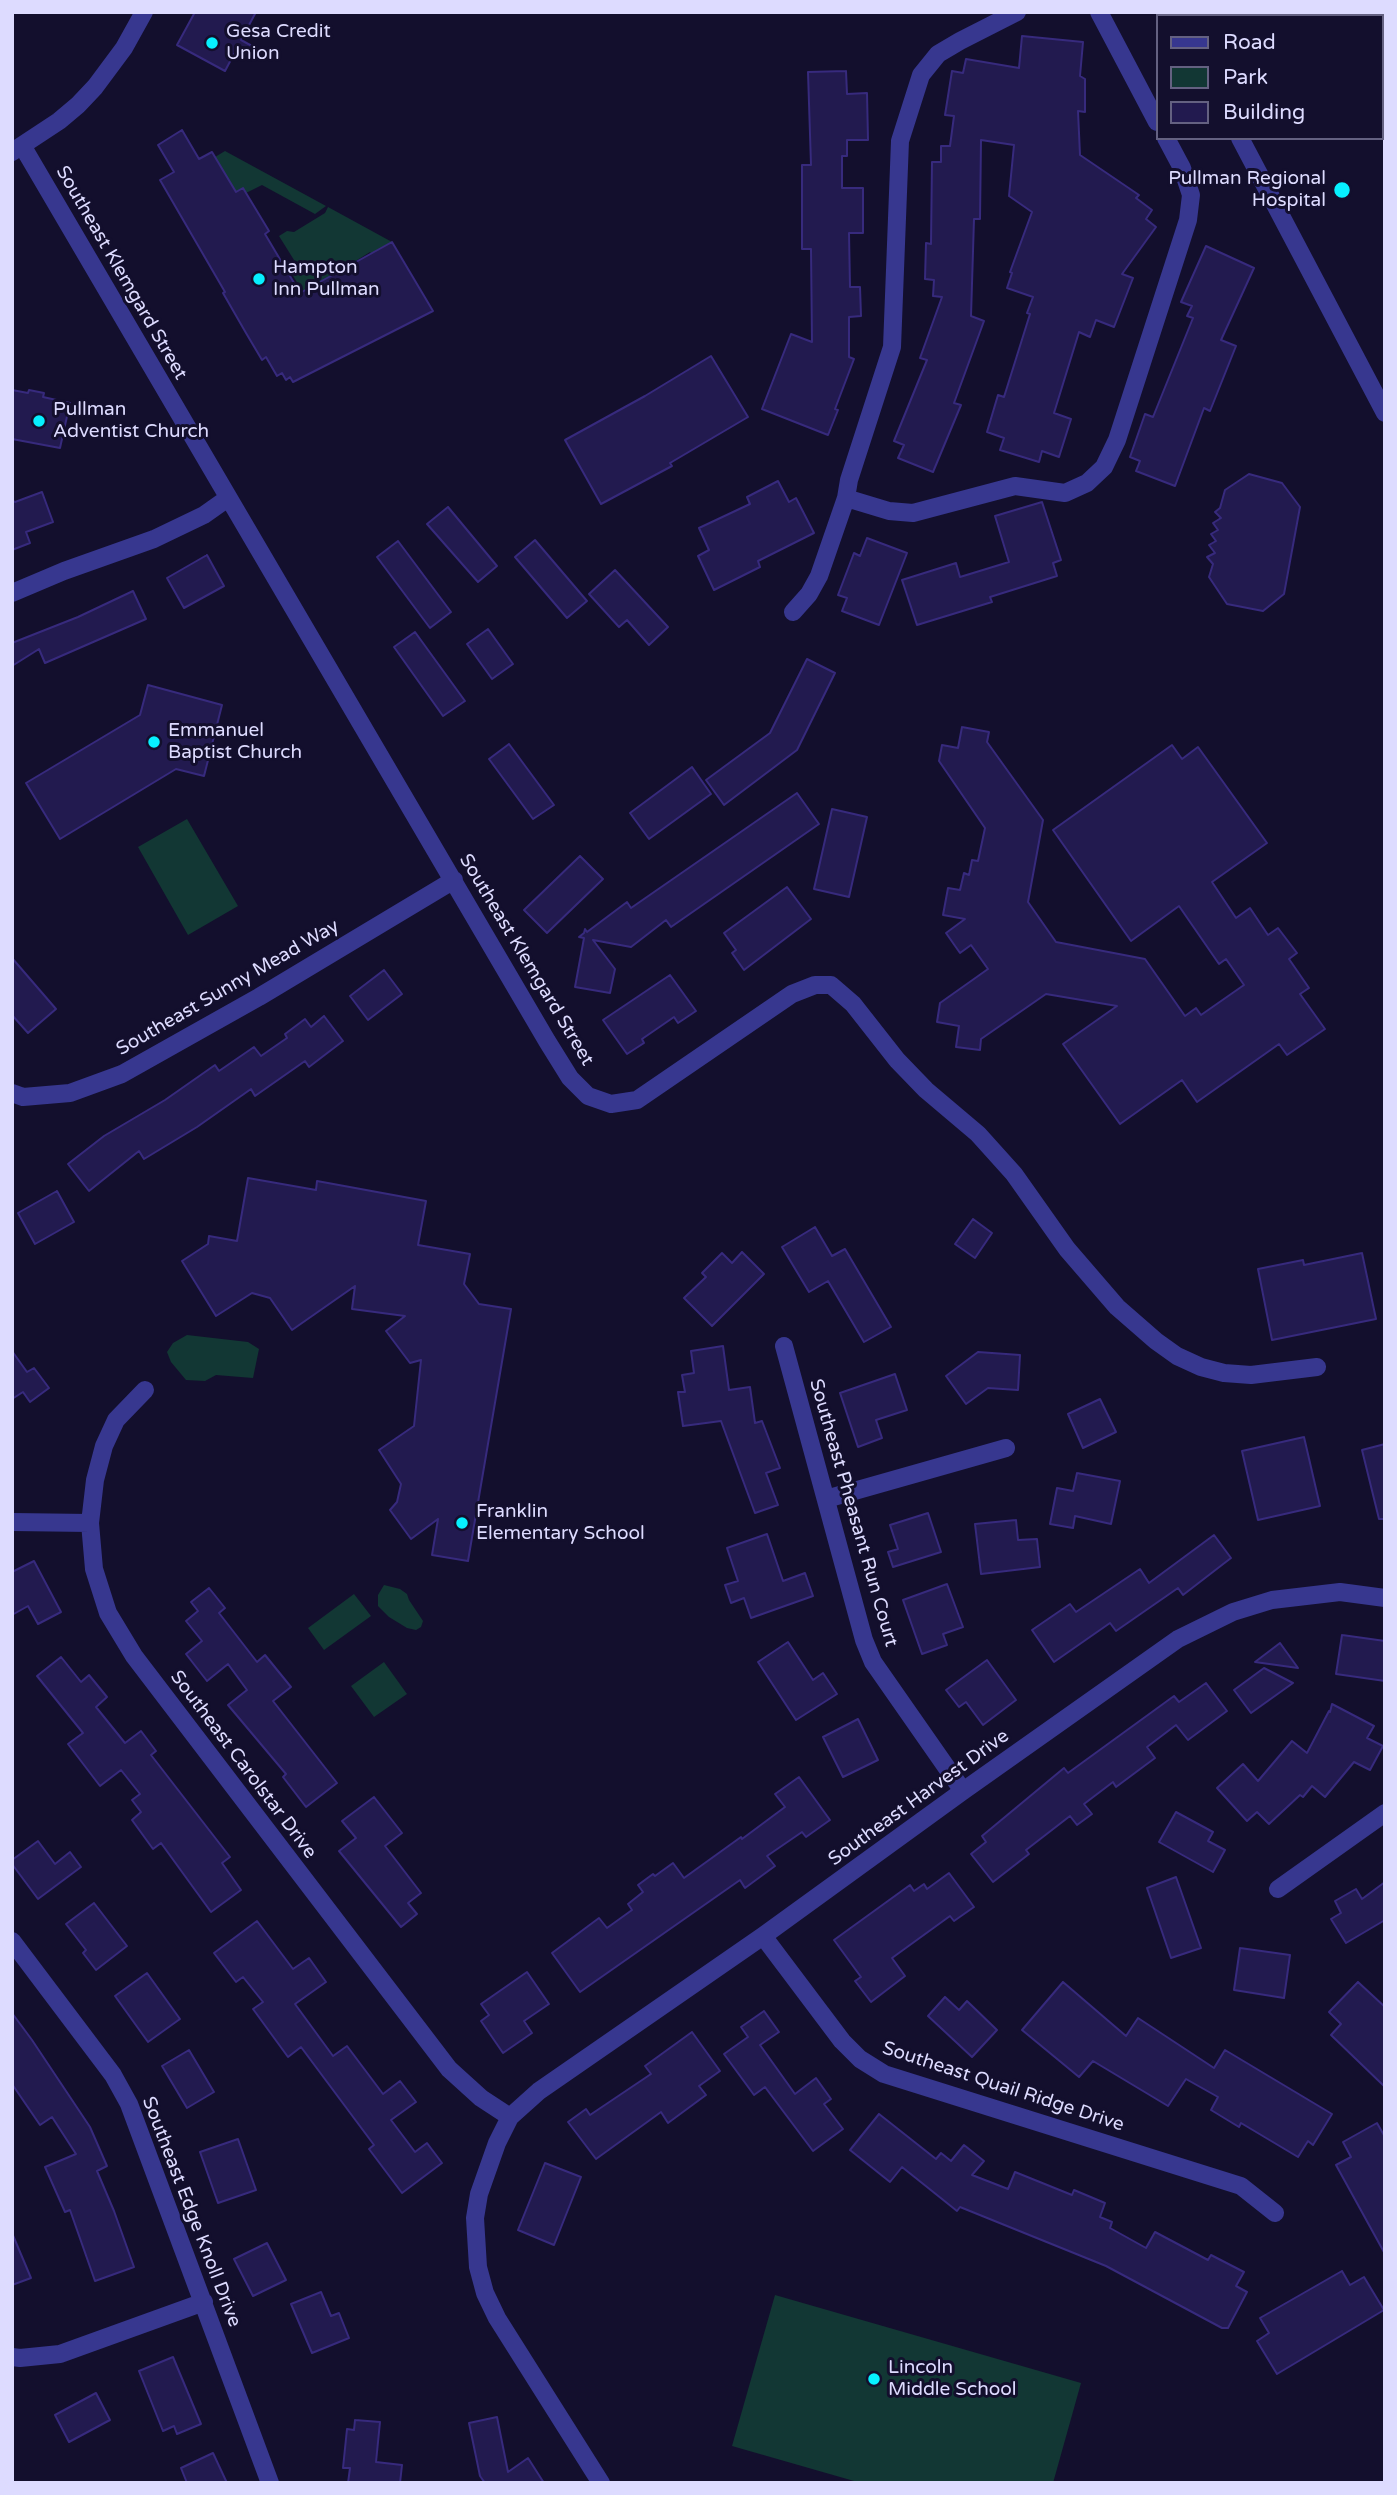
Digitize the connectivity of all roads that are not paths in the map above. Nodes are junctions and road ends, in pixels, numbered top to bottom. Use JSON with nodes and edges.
{"nodes":[{"id":1,"x":144,"y":12,"type":"edge"},
{"id":2,"x":1017,"y":12,"type":"edge"},
{"id":3,"x":1099,"y":12,"type":"edge"},
{"id":4,"x":1156,"y":119,"type":"edge"},
{"id":5,"x":1167,"y":140,"type":"edge"},
{"id":6,"x":1241,"y":140,"type":"edge"},
{"id":7,"x":17,"y":149,"type":"edge"},
{"id":8,"x":1385,"y":413,"type":"edge"},
{"id":9,"x":228,"y":498,"type":"junction"},
{"id":10,"x":846,"y":498,"type":"junction"},
{"id":11,"x":12,"y":593,"type":"edge"},
{"id":12,"x":793,"y":612,"type":"dead end"},
{"id":13,"x":454,"y":880,"type":"junction"},
{"id":14,"x":12,"y":1093,"type":"edge"},
{"id":15,"x":784,"y":1346,"type":"dead end"},
{"id":16,"x":1317,"y":1367,"type":"dead end"},
{"id":17,"x":145,"y":1390,"type":"dead end"},
{"id":18,"x":1006,"y":1448,"type":"dead end"},
{"id":19,"x":827,"y":1499,"type":"junction"},
{"id":20,"x":12,"y":1522,"type":"edge"},
{"id":21,"x":90,"y":1523,"type":"junction"},
{"id":22,"x":1385,"y":1598,"type":"edge"},
{"id":23,"x":963,"y":1791,"type":"junction"},
{"id":24,"x":1385,"y":1813,"type":"edge"},
{"id":25,"x":1278,"y":1889,"type":"dead end"},
{"id":26,"x":763,"y":1937,"type":"junction"},
{"id":27,"x":12,"y":1941,"type":"edge"},
{"id":28,"x":510,"y":2117,"type":"junction"},
{"id":29,"x":1275,"y":2213,"type":"dead end"},
{"id":30,"x":204,"y":2302,"type":"junction"},
{"id":31,"x":12,"y":2357,"type":"edge"},
{"id":32,"x":270,"y":2483,"type":"edge"},
{"id":33,"x":601,"y":2483,"type":"edge"}],
"edges":[{"from":1,"to":7,"type":"street"},
{"from":2,"to":10,"type":"street"},
{"from":3,"to":4,"type":"street"},
{"from":5,"to":10,"type":"street"},
{"from":6,"to":8,"type":"street"},
{"from":7,"to":9,"type":"street","name":"Southeast Klemgard Street"},
{"from":9,"to":11,"type":"street"},
{"from":9,"to":13,"type":"street","name":"Southeast Klemgard Street"},
{"from":10,"to":12,"type":"street"},
{"from":13,"to":14,"type":"street","name":"Southeast Sunny Mead Way"},
{"from":13,"to":16,"type":"street","name":"Southeast Klemgard Street"},
{"from":15,"to":19,"type":"street","name":"Southeast Pheasant Run Court"},
{"from":17,"to":21,"type":"street","name":"Southeast Carolstar Drive"},
{"from":18,"to":19,"type":"street"},
{"from":19,"to":23,"type":"street","name":"Southeast Pheasant Run Court"},
{"from":20,"to":21,"type":"street"},
{"from":21,"to":28,"type":"street","name":"Southeast Carolstar Drive"},
{"from":22,"to":23,"type":"street","name":"Southeast Harvest Drive"},
{"from":23,"to":26,"type":"street","name":"Southeast Harvest Drive"},
{"from":24,"to":25,"type":"street"},
{"from":26,"to":28,"type":"street","name":"Southeast Harvest Drive"},
{"from":26,"to":29,"type":"street","name":"Southeast Quail Ridge Drive"},
{"from":27,"to":30,"type":"street","name":"Southeast Edge Knoll Drive"},
{"from":28,"to":33,"type":"street"},
{"from":30,"to":31,"type":"street"},
{"from":30,"to":32,"type":"street","name":"Southeast Edge Knoll Drive"}]}
